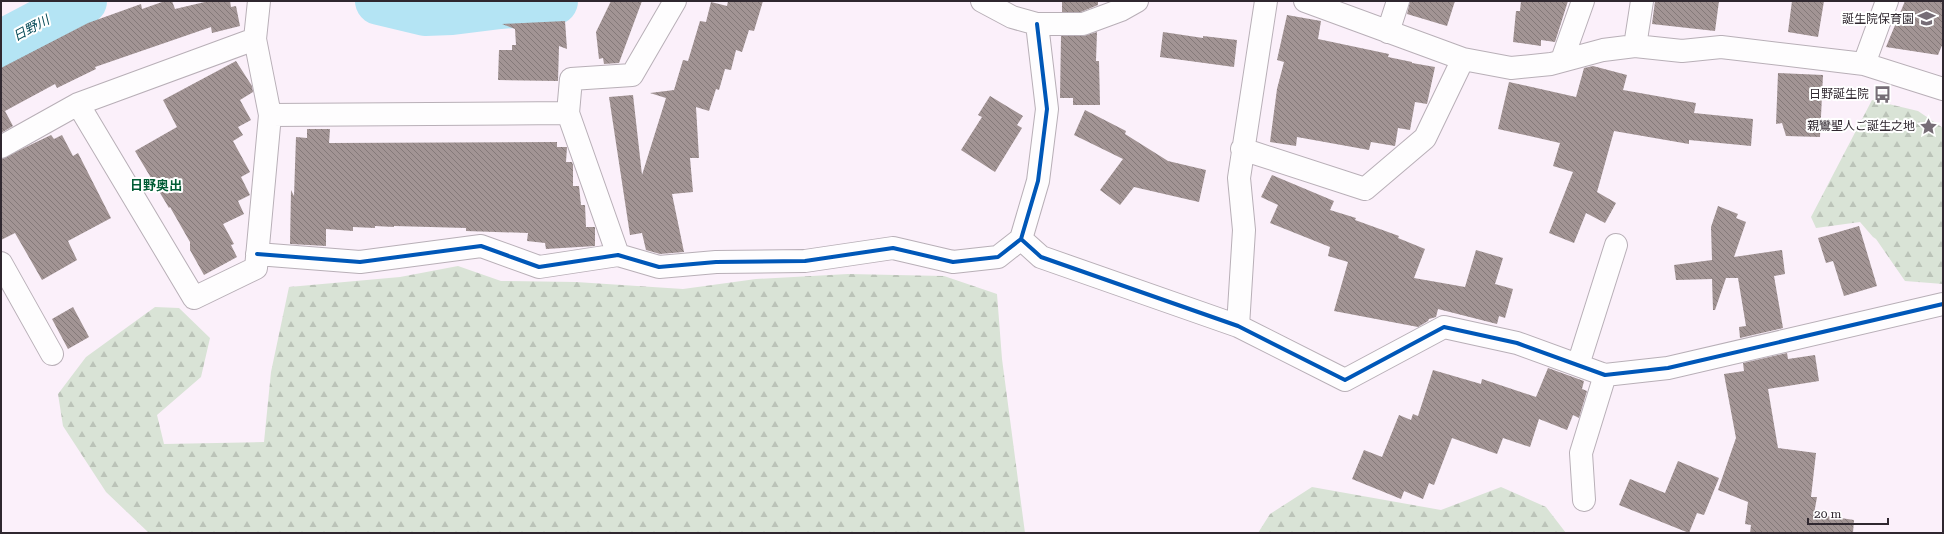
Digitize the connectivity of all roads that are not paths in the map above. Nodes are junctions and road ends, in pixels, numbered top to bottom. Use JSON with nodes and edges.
{"nodes":[{"id":1,"x":675,"y":1,"type":"edge"},
{"id":2,"x":982,"y":1,"type":"edge"},
{"id":3,"x":1137,"y":1,"type":"edge"},
{"id":4,"x":1266,"y":1,"type":"edge"},
{"id":5,"x":1305,"y":1,"type":"edge"},
{"id":6,"x":1398,"y":1,"type":"edge"},
{"id":7,"x":1583,"y":1,"type":"edge"},
{"id":8,"x":1642,"y":1,"type":"edge"},
{"id":9,"x":1887,"y":1,"type":"edge"},
{"id":10,"x":257,"y":19,"type":"edge"},
{"id":11,"x":1037,"y":24,"type":"junction"},
{"id":12,"x":1388,"y":32,"type":"junction"},
{"id":13,"x":1635,"y":46,"type":"junction"},
{"id":14,"x":1463,"y":59,"type":"junction"},
{"id":15,"x":1562,"y":60,"type":"junction"},
{"id":16,"x":1864,"y":64,"type":"junction"},
{"id":17,"x":1943,"y":89,"type":"edge"},
{"id":18,"x":78,"y":104,"type":"junction"},
{"id":19,"x":568,"y":113,"type":"junction"},
{"id":20,"x":270,"y":115,"type":"junction"},
{"id":21,"x":1,"y":147,"type":"edge"},
{"id":22,"x":1242,"y":149,"type":"junction"},
{"id":23,"x":1021,"y":239,"type":"junction"},
{"id":24,"x":1616,"y":245,"type":"dead end"},
{"id":25,"x":257,"y":254,"type":"junction"},
{"id":26,"x":618,"y":255,"type":"junction"},
{"id":27,"x":1,"y":263,"type":"edge"},
{"id":28,"x":1943,"y":304,"type":"edge"},
{"id":29,"x":1238,"y":326,"type":"junction"},
{"id":30,"x":52,"y":354,"type":"dead end"},
{"id":31,"x":1578,"y":365,"type":"junction"},
{"id":32,"x":1605,"y":374,"type":"junction"},
{"id":33,"x":1584,"y":500,"type":"dead end"}],
"edges":[{"from":1,"to":19,"type":"street"},
{"from":2,"to":11,"type":"street"},
{"from":3,"to":11,"type":"street"},
{"from":4,"to":22,"type":"street"},
{"from":5,"to":12,"type":"street"},
{"from":6,"to":12,"type":"street"},
{"from":7,"to":15,"type":"street"},
{"from":8,"to":13,"type":"street"},
{"from":9,"to":16,"type":"street"},
{"from":10,"to":18,"type":"street"},
{"from":10,"to":20,"type":"street"},
{"from":11,"to":23,"type":"street"},
{"from":12,"to":14,"type":"street"},
{"from":13,"to":15,"type":"street"},
{"from":13,"to":16,"type":"street"},
{"from":14,"to":15,"type":"street"},
{"from":14,"to":22,"type":"street"},
{"from":16,"to":17,"type":"street"},
{"from":18,"to":21,"type":"street"},
{"from":18,"to":25,"type":"street"},
{"from":19,"to":20,"type":"street"},
{"from":19,"to":26,"type":"street"},
{"from":20,"to":25,"type":"street"},
{"from":22,"to":29,"type":"street"},
{"from":23,"to":26,"type":"street"},
{"from":23,"to":29,"type":"street"},
{"from":24,"to":31,"type":"street"},
{"from":25,"to":26,"type":"street"},
{"from":27,"to":30,"type":"street"},
{"from":28,"to":32,"type":"street"},
{"from":29,"to":31,"type":"street"},
{"from":31,"to":32,"type":"street"},
{"from":32,"to":33,"type":"street"}]}
